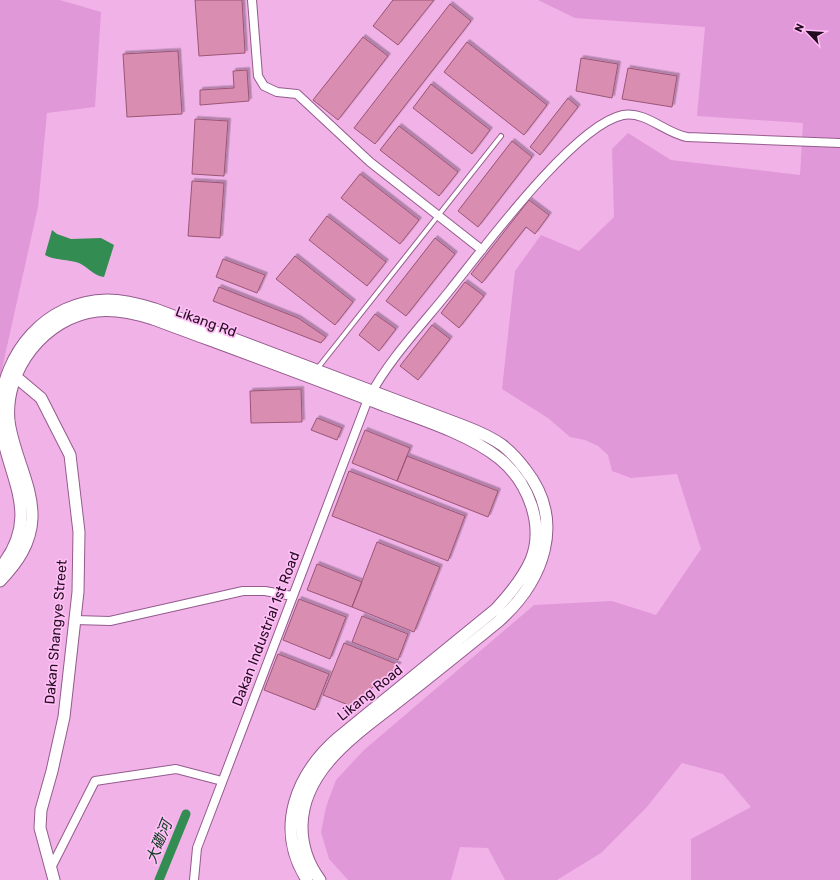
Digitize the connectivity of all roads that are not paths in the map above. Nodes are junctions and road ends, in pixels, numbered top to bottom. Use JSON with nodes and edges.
{"nodes":[{"id":1,"x":252,"y":0,"type":"edge"},
{"id":2,"x":501,"y":136,"type":"dead end"},
{"id":3,"x":840,"y":143,"type":"edge"},
{"id":4,"x":438,"y":215,"type":"junction"},
{"id":5,"x":482,"y":250,"type":"junction"},
{"id":6,"x":317,"y":369,"type":"junction"},
{"id":7,"x":16,"y":377,"type":"junction"},
{"id":8,"x":370,"y":394,"type":"junction"},
{"id":9,"x":0,"y":410,"type":"edge"},
{"id":10,"x":0,"y":414,"type":"edge"},
{"id":11,"x":0,"y":568,"type":"edge"},
{"id":12,"x":0,"y":581,"type":"edge"},
{"id":13,"x":292,"y":596,"type":"junction"},
{"id":14,"x":75,"y":620,"type":"junction"},
{"id":15,"x":222,"y":781,"type":"junction"},
{"id":16,"x":52,"y":866,"type":"junction"},
{"id":17,"x":54,"y":880,"type":"edge"},
{"id":18,"x":194,"y":880,"type":"edge"},
{"id":19,"x":307,"y":880,"type":"edge"},
{"id":20,"x":320,"y":880,"type":"edge"}],
"edges":[{"from":1,"to":4,"type":"street"},
{"from":2,"to":4,"type":"lane"},
{"from":3,"to":5,"type":"street","name":"Dakan Industrial 1st Road"},
{"from":4,"to":5,"type":"street"},
{"from":4,"to":6,"type":"lane"},
{"from":5,"to":8,"type":"street","name":"Dakan Industrial 1st Road"},
{"from":6,"to":8,"type":"street","name":"Likang Rd"},
{"from":6,"to":9,"type":"street","name":"Likang Rd"},
{"from":7,"to":8,"type":"street","name":"Likang Rd"},
{"from":7,"to":12,"type":"street","name":"Likang Rd"},
{"from":7,"to":14,"type":"street","name":"Dakan Shangye Street"},
{"from":8,"to":13,"type":"street","name":"Dakan Industrial 1st Road"},
{"from":8,"to":19,"type":"street","name":"Likang Road"},
{"from":8,"to":20,"type":"street","name":"Likang Road"},
{"from":10,"to":11,"type":"street"},
{"from":13,"to":14,"type":"street"},
{"from":13,"to":15,"type":"street","name":"Dakan Industrial 1st Road"},
{"from":14,"to":16,"type":"street","name":"Dakan Shangye Street"},
{"from":15,"to":16,"type":"street"},
{"from":15,"to":18,"type":"street","name":"Dakan Industrial 1st Road"},
{"from":16,"to":17,"type":"street","name":"Dakan Shangye Street"}]}
